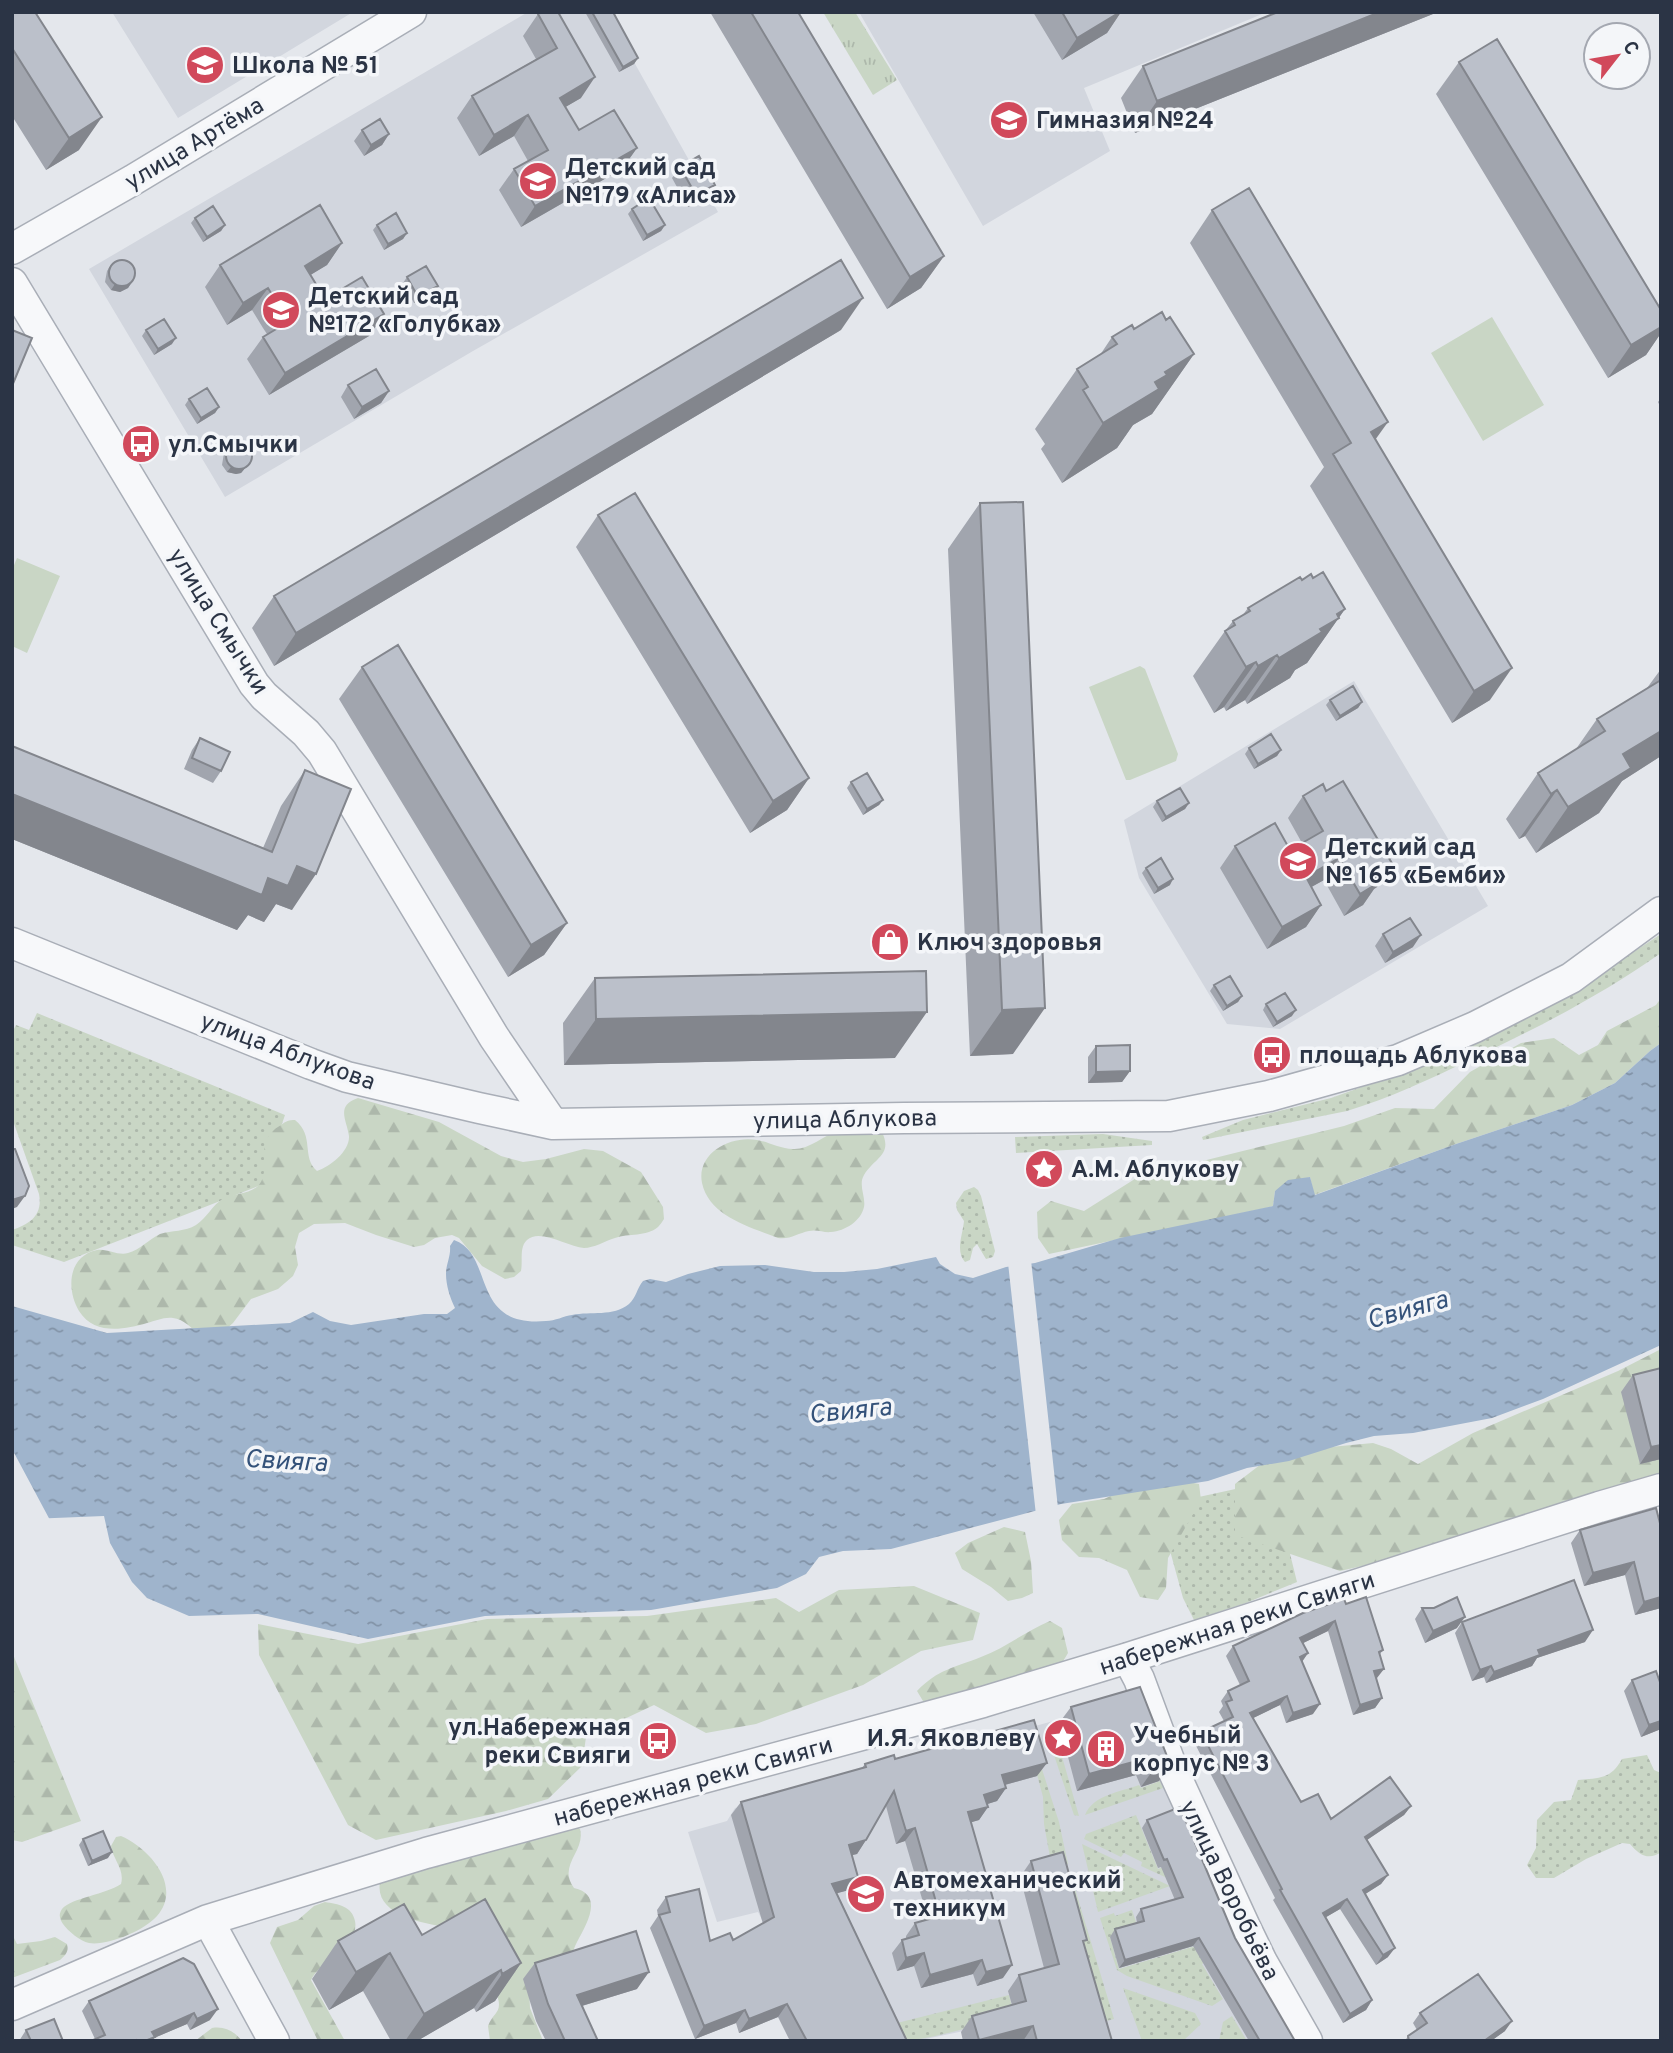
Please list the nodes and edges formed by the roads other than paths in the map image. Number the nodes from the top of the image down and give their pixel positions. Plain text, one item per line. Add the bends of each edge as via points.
1 (411, 12) edge
2 (12, 250) edge
3 (12, 283) edge
4 (1661, 912) edge
5 (12, 943) edge
6 (553, 1124) junction
7 (1661, 1489) edge
8 (1128, 1658) junction
9 (208, 1920) junction
10 (12, 2005) edge
11 (274, 2041) edge
12 (1307, 2041) edge

1 - 2 street, улица Артёма
3 - 6 street, улица Смычки via 254,684 322,752 494,1037
4 - 6 street, улица Аблукова via 1571,978 1398,1060 1269,1096 1169,1116
5 - 6 street, улица Аблукова via 348,1077
7 - 8 street, набережная реки Свияги
8 - 9 street, набережная реки Свияги via 894,1728 426,1853
8 - 12 street, улица Воробьёва via 1172,1768 1245,1927
9 - 10 street, набережная реки Свияги
9 - 11 street

